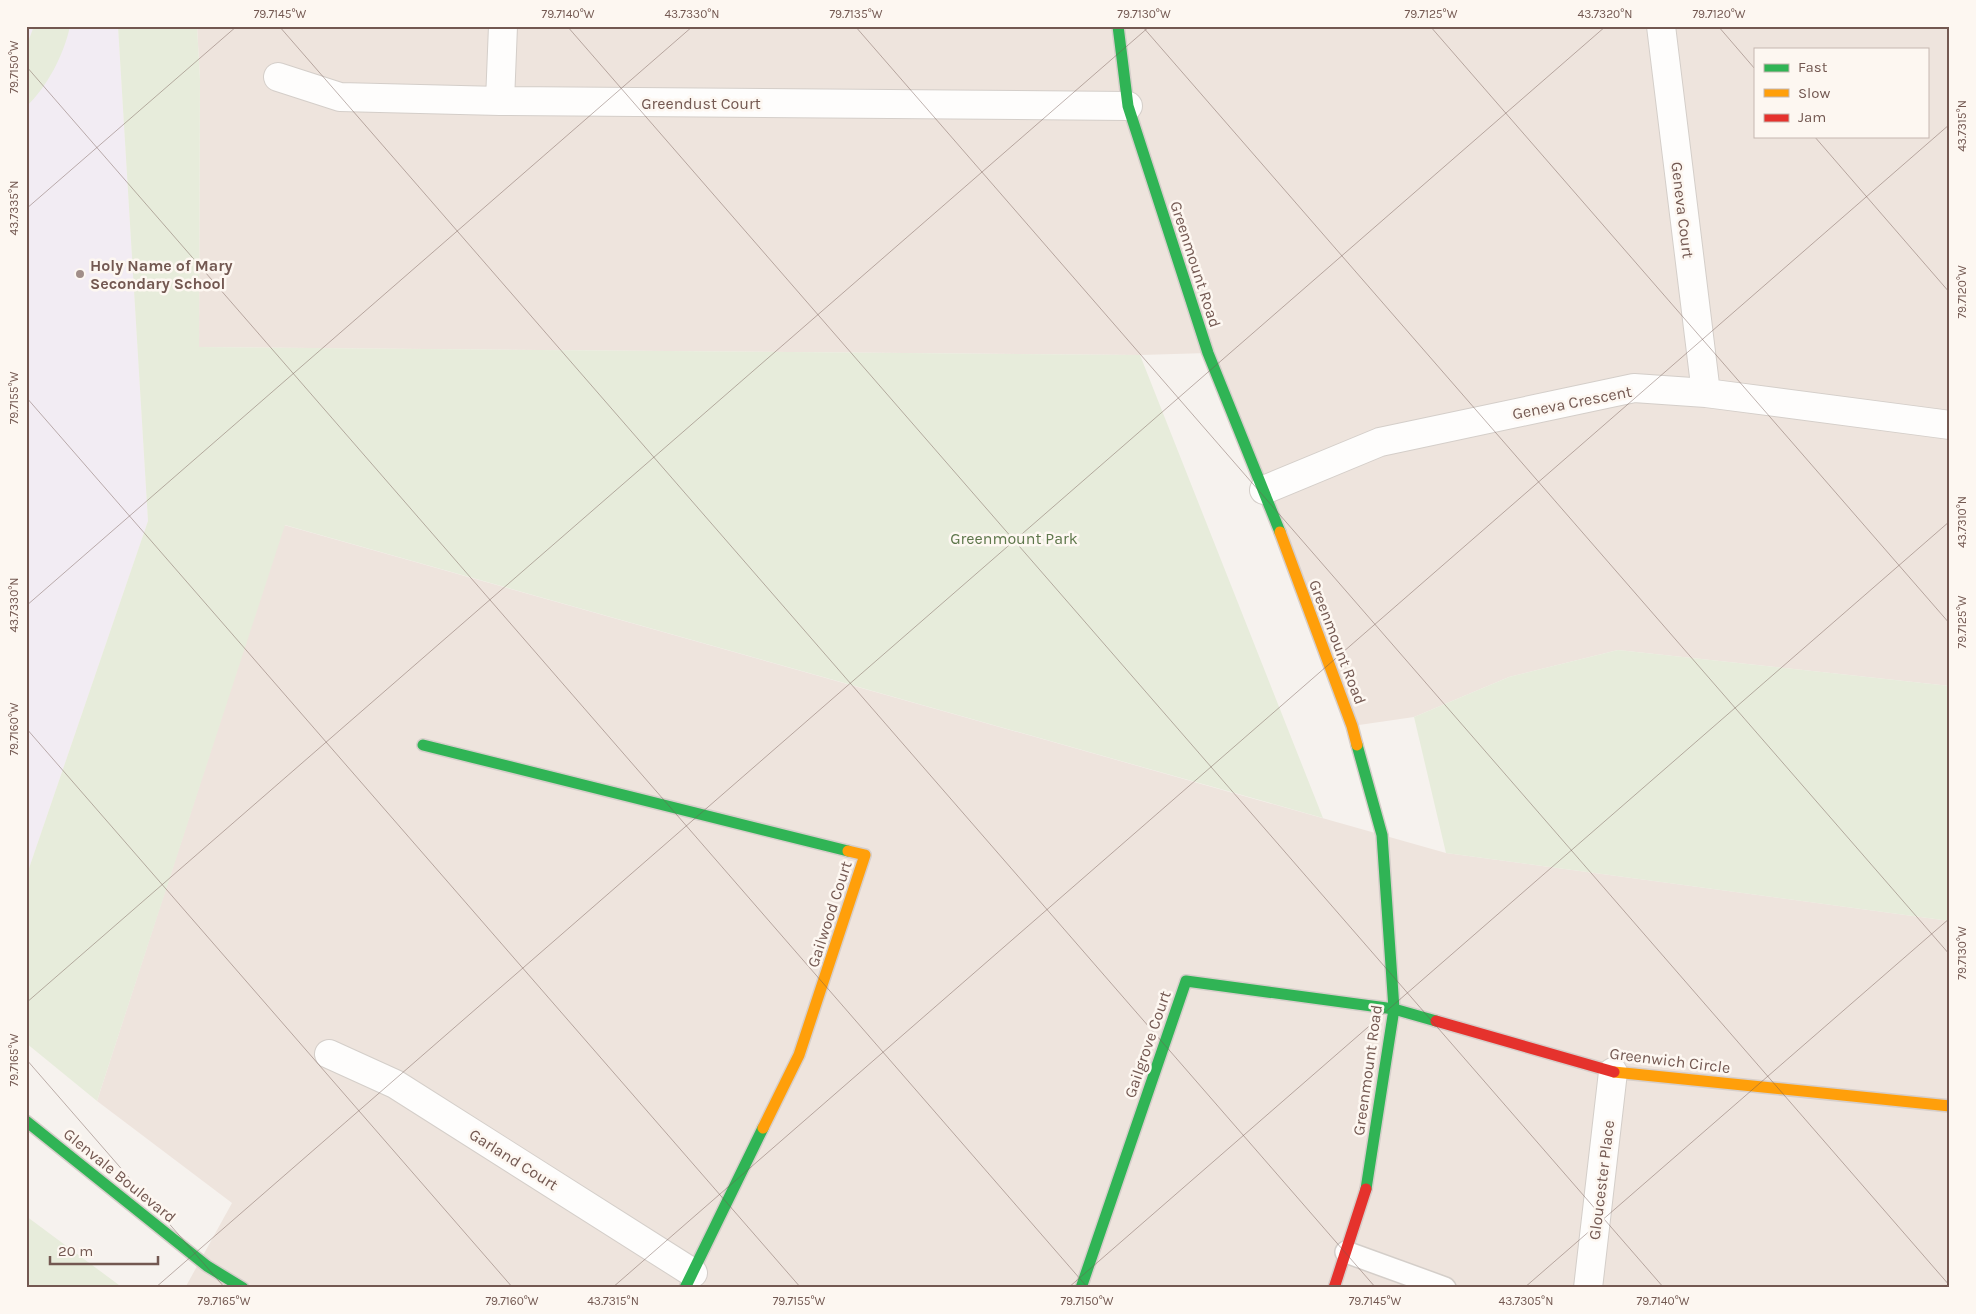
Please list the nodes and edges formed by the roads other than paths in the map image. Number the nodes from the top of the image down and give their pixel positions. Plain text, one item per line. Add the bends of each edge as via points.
1 (503, 26) edge
2 (1118, 26) edge
3 (1661, 26) edge
4 (278, 77) dead end
5 (500, 102) junction
6 (1128, 106) junction
7 (1706, 393) junction
8 (1950, 425) edge
9 (1264, 490) junction
10 (423, 745) dead end
11 (1394, 1010) junction
12 (329, 1054) dead end
13 (1613, 1072) junction
14 (1950, 1106) edge
15 (26, 1121) edge
16 (1346, 1252) junction
17 (689, 1280) edge
18 (243, 1288) edge
19 (1080, 1288) edge
20 (1334, 1288) edge
21 (1445, 1288) edge
22 (1588, 1288) edge

1 - 5 street
2 - 6 street, Greenmount Road
3 - 7 street, Geneva Court
4 - 5 street, Greendust Court via 340,97
5 - 6 street, Greendust Court
6 - 9 street, Greenmount Road via 1208,353
7 - 8 street, Geneva Crescent
7 - 9 street, Geneva Crescent via 1634,388 1380,442
9 - 11 street, Greenmount Road via 1352,726 1382,835
10 - 17 street, Gailwood Court via 865,855 799,1055
11 - 13 street, Greenwich Circle
11 - 16 street, Greenmount Road via 1365,1193
11 - 19 street, Gailgrove Court via 1186,981
12 - 17 street, Garland Court via 395,1084
13 - 14 street, Greenwich Circle
13 - 22 street, Gloucester Place
15 - 18 street, Glenvale Boulevard via 207,1266
16 - 20 street, Greenmount Road
16 - 21 lane

